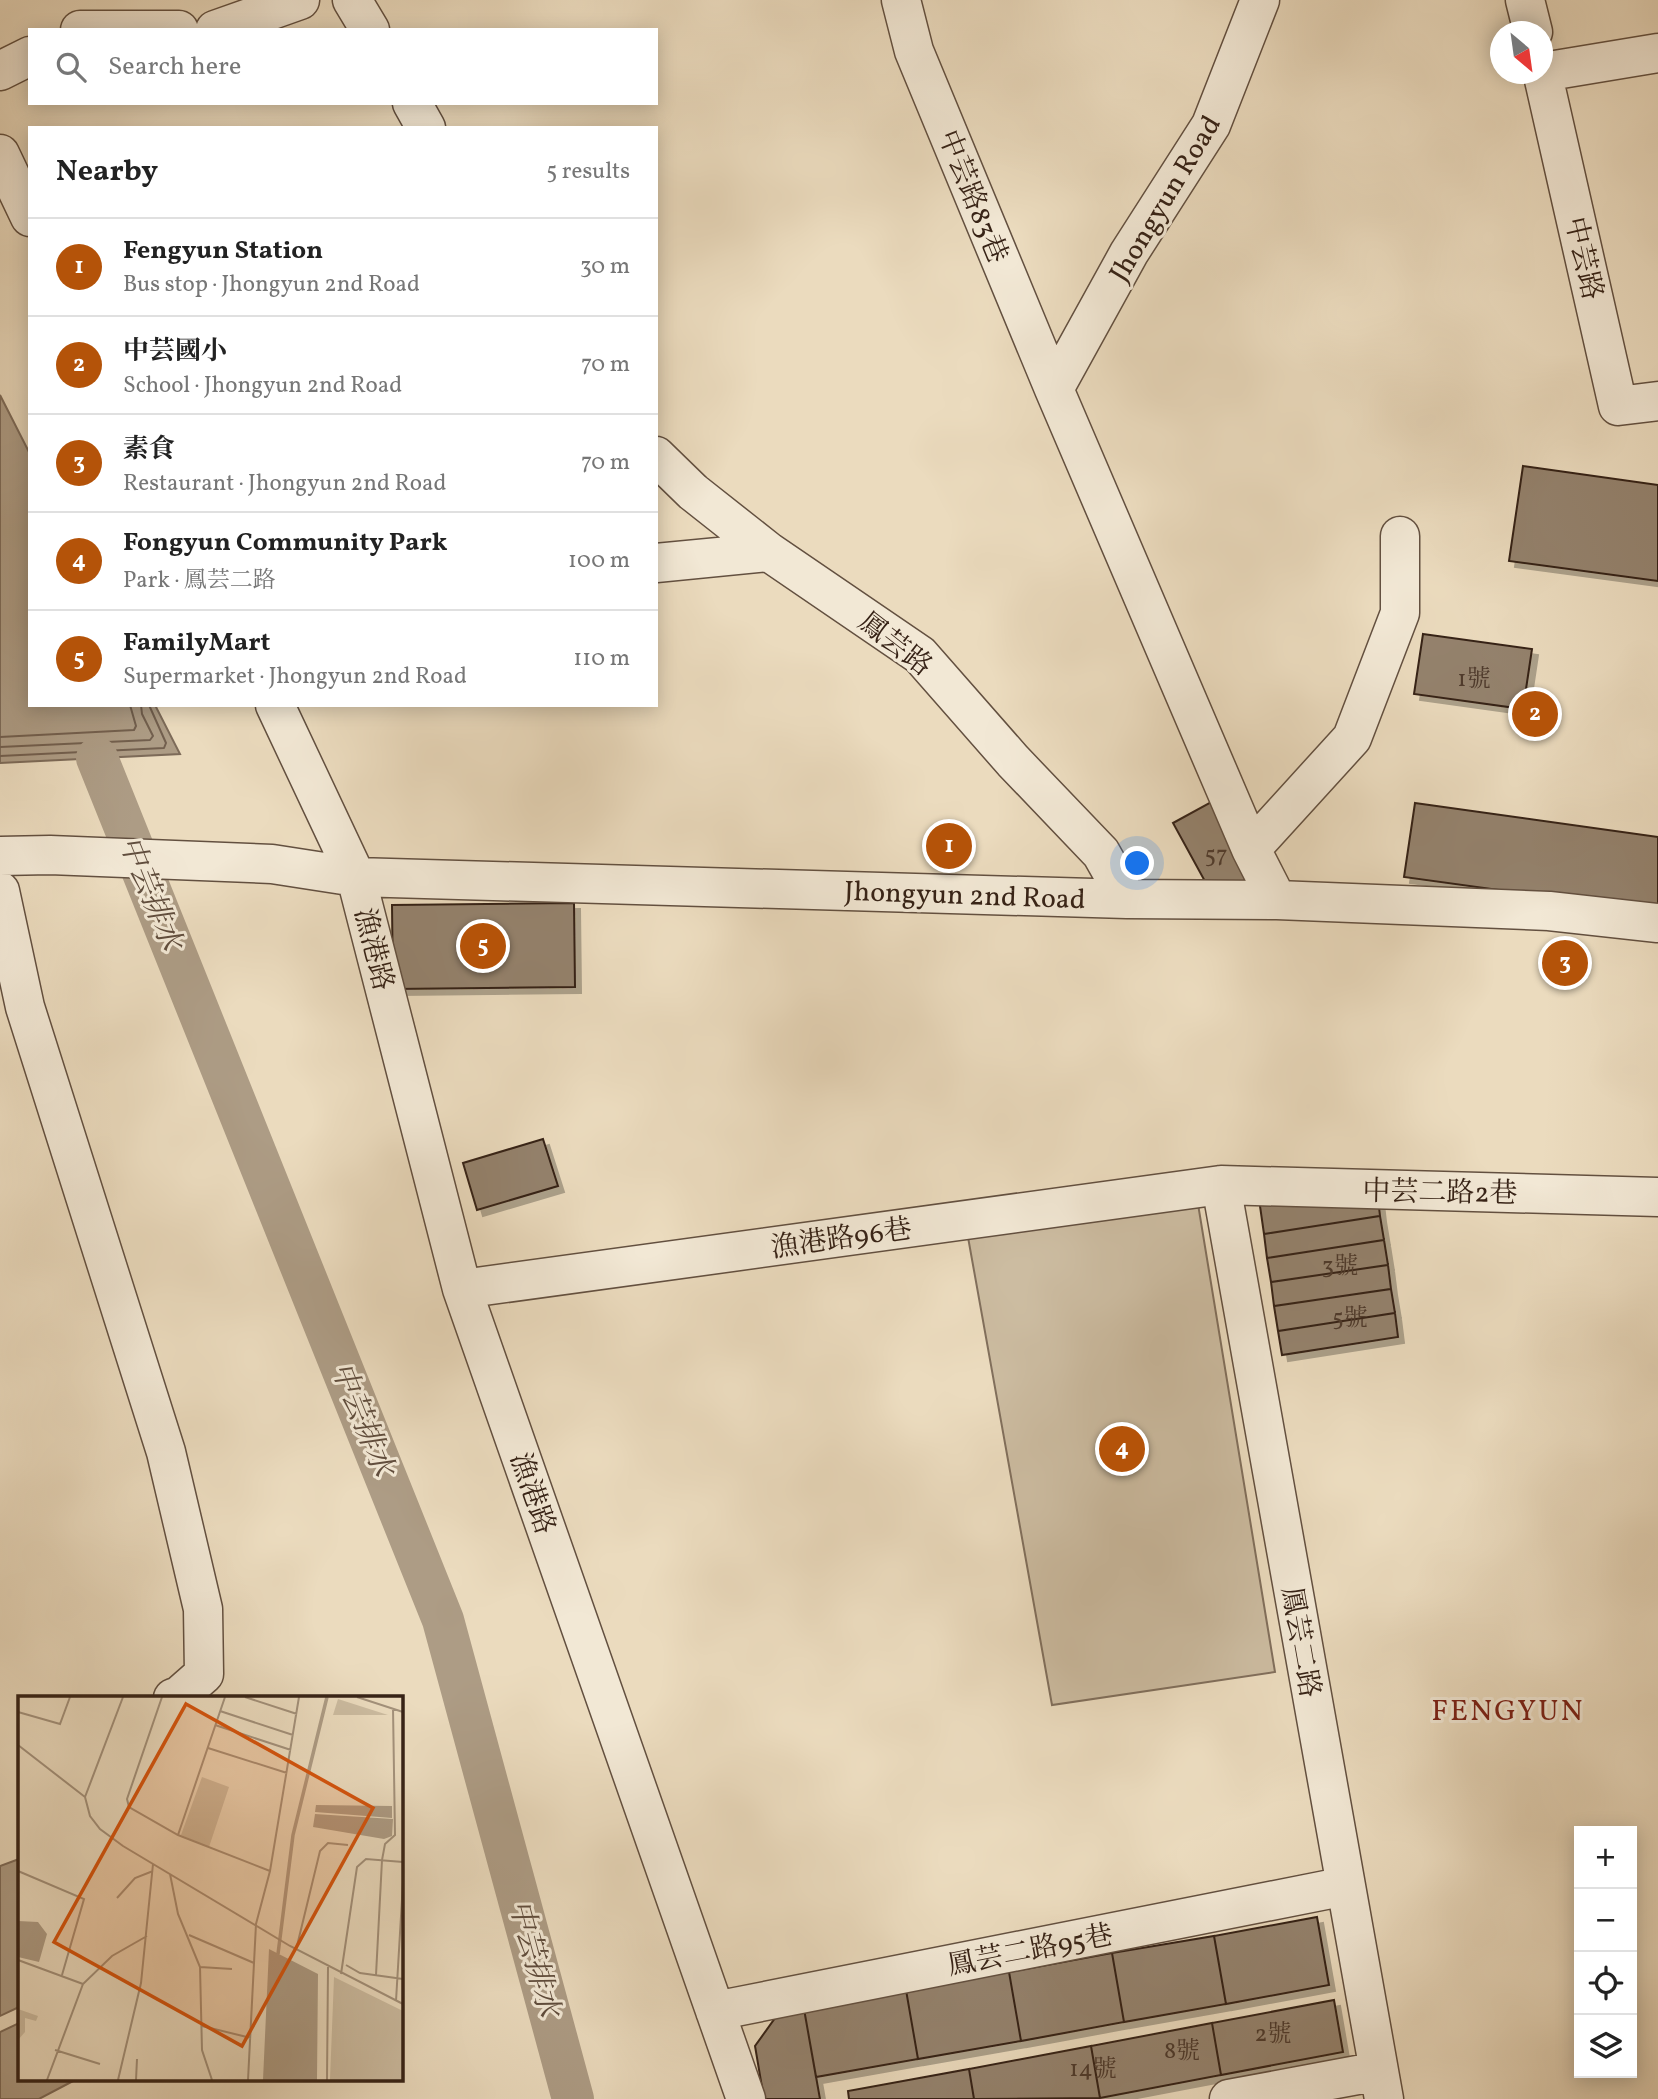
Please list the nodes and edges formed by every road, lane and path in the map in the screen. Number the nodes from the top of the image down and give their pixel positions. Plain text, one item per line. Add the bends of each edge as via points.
1 (300, 0) edge
2 (352, 0) edge
3 (901, 0) edge
4 (1260, 0) edge
5 (1525, 0) edge
6 (1530, 21) edge
7 (221, 28) edge
8 (369, 28) edge
9 (1658, 53) edge
10 (28, 57) edge
11 (1553, 70) edge
12 (0, 71) edge
13 (1546, 84) edge
14 (413, 105) edge
15 (425, 126) edge
16 (0, 154) edge
17 (28, 213) edge
18 (1054, 389) junction
19 (1658, 401) edge
20 (658, 458) edge
21 (1400, 536) dead end
22 (769, 552) junction
23 (658, 563) edge
24 (276, 707) edge
25 (1251, 849) junction
26 (0, 856) edge
27 (356, 877) junction
28 (0, 891) edge
29 (1128, 899) junction
30 (1277, 900) junction
31 (1658, 923) edge
32 (1221, 1185) junction
33 (1658, 1197) edge
34 (462, 1289) junction
35 (179, 1696) edge
36 (1346, 1886) junction
37 (715, 2011) junction
38 (1381, 2085) edge
39 (746, 2099) edge
40 (1229, 2099) edge

1 - 7 street
2 - 8 street
3 - 18 street, 中芸路83巷 via 914,51
4 - 18 street, Jhongyun Road via 1211,125 1129,253
5 - 6 street
9 - 11 street
10 - 12 street
13 - 19 street, 中芸路 via 1618,406
14 - 15 street
16 - 17 street
18 - 25 street, 中芸路83巷
20 - 22 street, 鳳芸路
21 - 25 street via 1400,614 1352,738
22 - 23 street
22 - 29 street, 鳳芸路 via 920,655 1101,853
24 - 27 street, 漁港路
25 - 30 street, 中芸路83巷
26 - 27 street, Jhongyun 2nd Road via 271,864
27 - 29 street, Jhongyun 2nd Road
27 - 34 street, 漁港路
28 - 35 street via 25,1007 166,1452 203,1609 204,1674
29 - 30 street, Jhongyun 2nd Road
30 - 31 street, Jhongyun 2nd Road via 1549,911
32 - 33 street, 中芸二路2巷
32 - 34 street, 漁港路96巷
32 - 36 street, 鳳芸二路
34 - 37 street, 漁港路
36 - 37 street, 鳳芸二路95巷
36 - 38 street, 鳳芸二路
37 - 39 street, 漁港路
38 - 40 street

